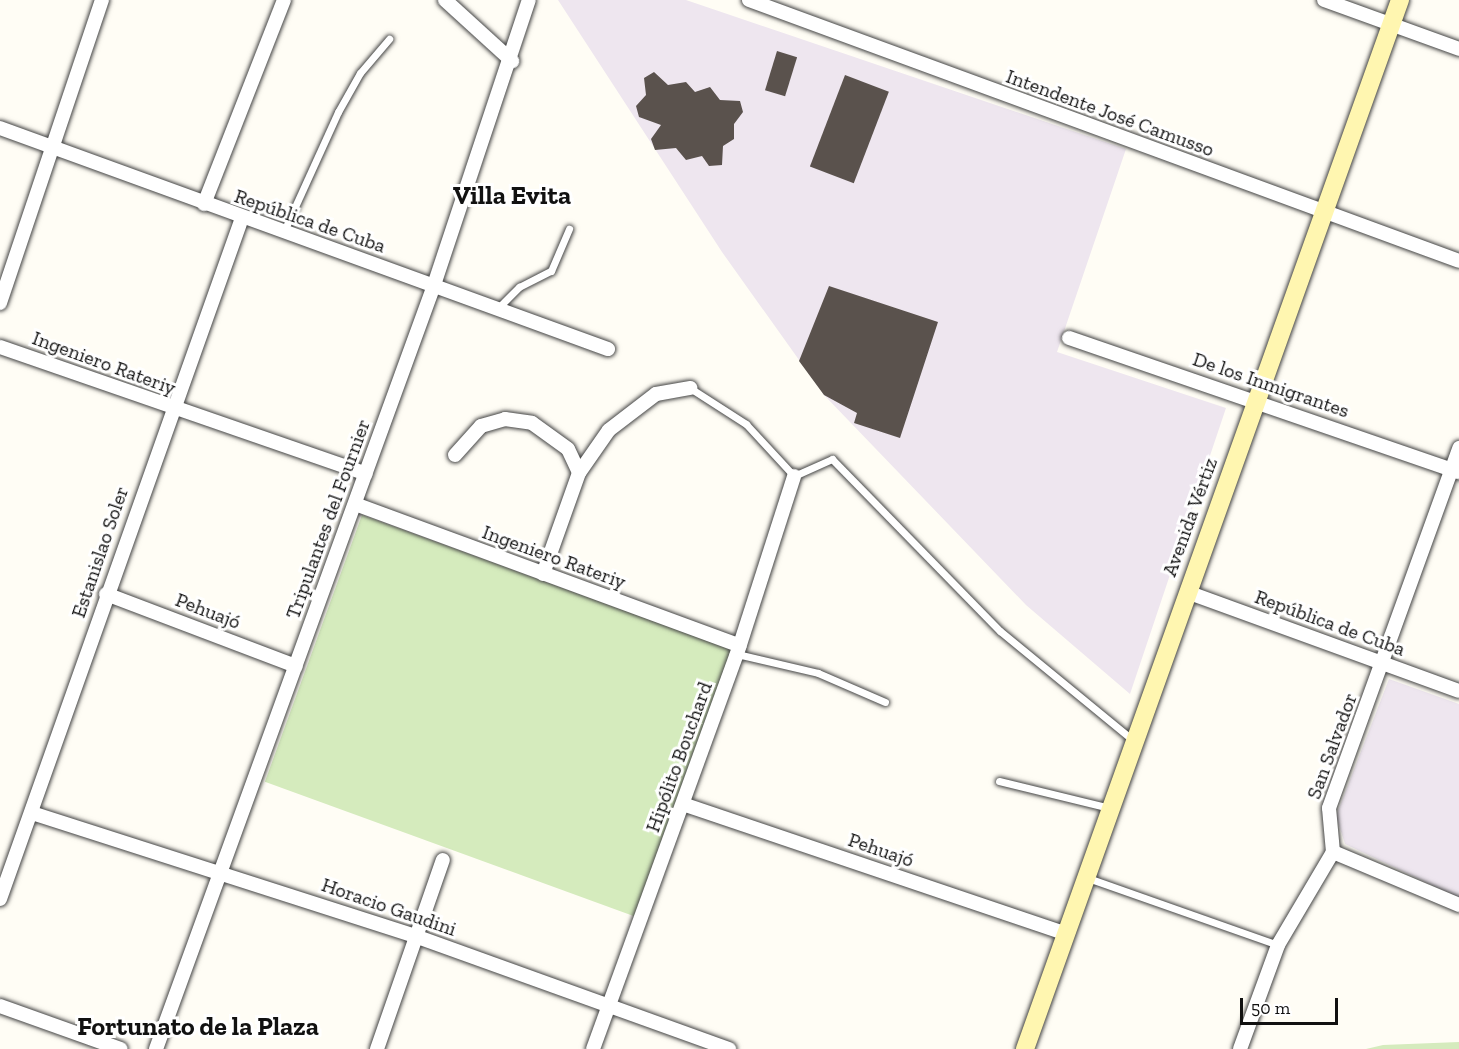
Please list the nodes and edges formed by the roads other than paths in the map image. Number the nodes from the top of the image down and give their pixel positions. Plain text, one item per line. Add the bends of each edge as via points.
1 (102, 0) edge
2 (284, 0) edge
3 (445, 0) edge
4 (529, 0) edge
5 (749, 0) edge
6 (1324, 0) edge
7 (1400, 0) edge
8 (1391, 24) junction
9 (389, 39) dead end
10 (1459, 49) edge
11 (512, 61) junction
12 (0, 128) edge
13 (56, 147) junction
14 (204, 204) junction
15 (1323, 213) junction
16 (242, 218) junction
17 (569, 230) dead end
18 (284, 231) junction
19 (1459, 261) edge
20 (434, 285) junction
21 (0, 303) edge
22 (498, 308) junction
23 (1069, 338) dead end
24 (0, 347) edge
25 (608, 349) dead end
26 (690, 388) joint
27 (1256, 399) junction
28 (170, 408) junction
29 (1459, 448) edge
30 (455, 455) dead end
31 (1455, 471) edge
32 (579, 473) junction
33 (366, 474) junction
34 (794, 476) junction
35 (355, 504) junction
36 (543, 574) junction
37 (1187, 592) junction
38 (106, 594) junction
39 (738, 650) junction
40 (1384, 664) junction
41 (296, 666) junction
42 (1459, 692) edge
43 (885, 702) dead end
44 (1134, 741) junction
45 (999, 781) dead end
46 (683, 804) junction
47 (1113, 809) junction
48 (32, 813) junction
49 (1333, 852) junction
50 (443, 860) dead end
51 (222, 871) junction
52 (1086, 878) junction
53 (0, 899) edge
54 (1459, 905) edge
55 (1067, 934) junction
56 (415, 936) junction
57 (1278, 945) junction
58 (0, 1006) edge
59 (609, 1006) junction
60 (121, 1049) edge
61 (156, 1049) edge
62 (377, 1049) edge
63 (593, 1049) edge
64 (729, 1049) edge
65 (1025, 1049) edge
66 (1240, 1049) edge

1 - 13 street
2 - 14 street
3 - 11 street
4 - 11 street, Tripulantes del Fournier
5 - 15 street, Intendente José Camusso
6 - 8 street
7 - 8 street, Avenida Vértiz
8 - 10 street
8 - 15 street, Avenida Vértiz
9 - 18 lane via 344,102
11 - 20 street, Tripulantes del Fournier
12 - 13 street, República de Cuba
13 - 14 street, República de Cuba
13 - 21 street
14 - 16 street, República de Cuba
15 - 19 street, Intendente José Camusso
15 - 27 street, Avenida Vértiz
16 - 18 street, República de Cuba
16 - 28 street, Estanislao Soler
17 - 22 lane via 551,271 519,287
18 - 20 street, República de Cuba
20 - 22 street, República de Cuba
20 - 33 street, Tripulantes del Fournier
22 - 25 street, República de Cuba
23 - 27 street, De los Inmigrantes
24 - 28 street, Ingeniero Rateriy
26 - 32 street via 663,392 626,413
26 - 34 lane via 746,424
27 - 31 street, De los Inmigrantes
27 - 37 street, Avenida Vértiz
28 - 33 street, Ingeniero Rateriy
28 - 38 street, Estanislao Soler
29 - 31 street, San Salvador
30 - 32 street via 481,426 506,419 532,423 568,449
31 - 40 street, San Salvador
32 - 36 street
33 - 35 street, Tripulantes del Fournier
34 - 39 street, Hipólito Bouchard
34 - 44 lane via 832,459 1000,632
35 - 36 street, Ingeniero Rateriy
35 - 41 street, Tripulantes del Fournier
36 - 39 street, Ingeniero Rateriy
37 - 40 street, República de Cuba
37 - 44 street, Avenida Vértiz
38 - 41 street, Pehuajó
38 - 48 street, Estanislao Soler
39 - 43 lane via 818,673
39 - 46 street, Hipólito Bouchard
40 - 42 street, República de Cuba
40 - 49 street, San Salvador via 1329,808
41 - 51 street, Tripulantes del Fournier
44 - 47 street, Avenida Vértiz
45 - 47 lane
46 - 55 street, Pehuajó
46 - 59 street, Hipólito Bouchard
47 - 52 street, Avenida Vértiz
48 - 51 street, Horacio Gaudini
48 - 53 street, Estanislao Soler
49 - 54 street
49 - 57 street
50 - 56 street
51 - 56 street, Horacio Gaudini
51 - 61 street, Tripulantes del Fournier
52 - 55 street, Avenida Vértiz
52 - 57 lane
55 - 65 street, Avenida Vértiz
56 - 59 street, Horacio Gaudini
56 - 62 street
57 - 66 street
58 - 60 street
59 - 63 street, Hipólito Bouchard
59 - 64 street, Horacio Gaudini

